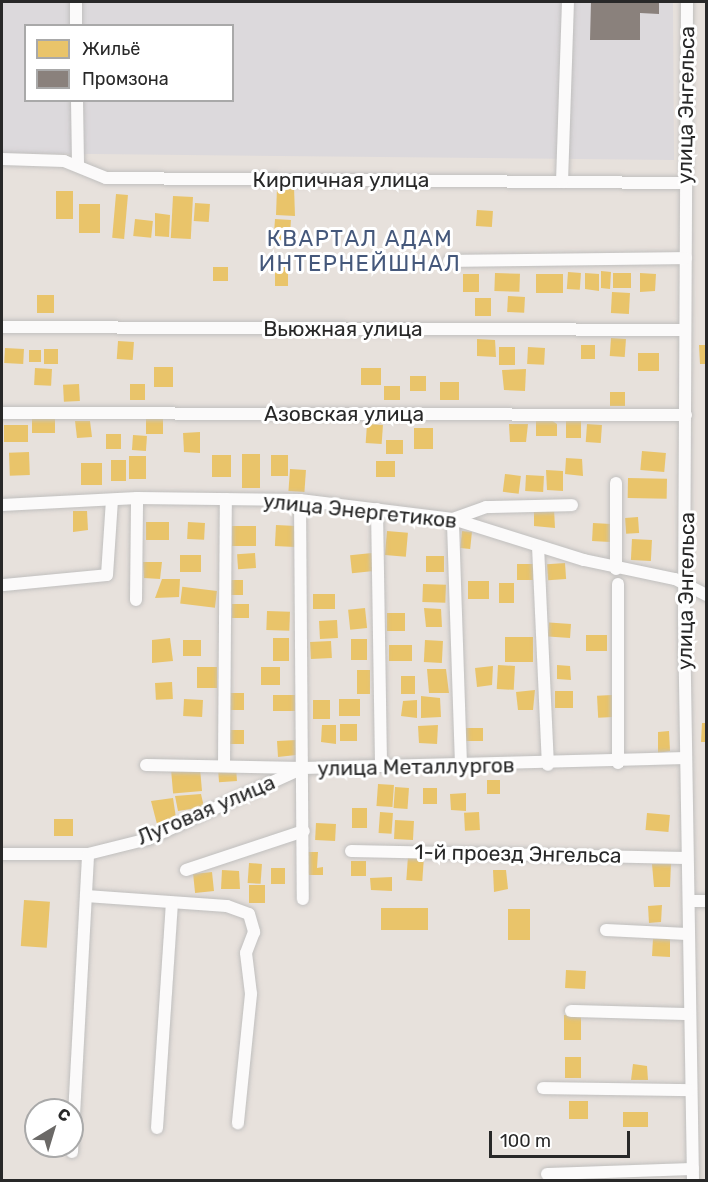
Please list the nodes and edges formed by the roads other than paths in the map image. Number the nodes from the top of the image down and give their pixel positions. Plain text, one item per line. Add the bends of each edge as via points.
1 (76, 2) edge
2 (568, 2) edge
3 (687, 2) edge
4 (76, 24) edge
5 (77, 102) edge
6 (2, 159) edge
7 (78, 166) junction
8 (562, 182) junction
9 (684, 183) junction
10 (686, 258) junction
11 (449, 261) dead end
12 (2, 327) edge
13 (685, 330) junction
14 (2, 413) edge
15 (686, 415) junction
16 (616, 483) dead end
17 (137, 498) junction
18 (226, 499) junction
19 (112, 500) junction
20 (300, 500) junction
21 (2, 505) edge
22 (572, 505) dead end
23 (377, 509) junction
24 (453, 519) junction
25 (538, 546) junction
26 (616, 569) junction
27 (618, 584) dead end
28 (4, 585) dead end
29 (688, 590) junction
30 (706, 595) edge
31 (136, 600) dead end
32 (686, 758) junction
33 (618, 763) junction
34 (224, 764) junction
35 (146, 765) dead end
36 (381, 765) junction
37 (461, 765) junction
38 (548, 765) junction
39 (303, 768) junction
40 (304, 831) junction
41 (351, 851) dead end
42 (2, 854) edge
43 (88, 854) junction
44 (686, 858) junction
45 (186, 870) dead end
46 (86, 896) junction
47 (303, 899) dead end
48 (689, 901) junction
49 (706, 901) edge
50 (172, 904) junction
51 (606, 930) dead end
52 (687, 934) junction
53 (571, 1011) dead end
54 (688, 1014) junction
55 (543, 1088) dead end
56 (690, 1090) junction
57 (75, 1098) edge
58 (238, 1123) dead end
59 (157, 1128) dead end
60 (547, 1174) dead end
61 (693, 1175) edge

1 - 4 street
2 - 8 street
3 - 9 street, улица Энгельса
5 - 7 street
6 - 7 street, Кирпичная улица
7 - 8 street, Кирпичная улица via 106,178
8 - 9 street, Кирпичная улица
9 - 10 street, улица Энгельса
10 - 11 street
10 - 13 street, улица Энгельса
12 - 13 street, Вьюжная улица
13 - 15 street, улица Энгельса
14 - 15 street, Азовская улица
15 - 29 street, улица Энгельса
16 - 26 street
17 - 18 street, улица Энергетиков
17 - 19 street, улица Энергетиков
17 - 31 street
18 - 20 street, улица Энергетиков
18 - 34 street
19 - 21 street, улица Энергетиков
19 - 28 street via 107,575
20 - 23 street, улица Энергетиков
20 - 39 street
22 - 24 street via 486,507
23 - 24 street, улица Энергетиков
23 - 36 street
24 - 25 street, улица Энергетиков
24 - 37 street
25 - 26 street, улица Энергетиков
25 - 38 street
26 - 29 street, улица Энергетиков via 675,579
27 - 33 street
29 - 30 street, улица Энергетиков
29 - 32 street, улица Энгельса
32 - 33 street, улица Металлургов
32 - 44 street, улица Энгельса
33 - 38 street, улица Металлургов
34 - 35 street, улица Металлургов
34 - 39 street, улица Металлургов
36 - 37 street, улица Металлургов
36 - 39 street, улица Металлургов
37 - 38 street, улица Металлургов
39 - 40 street
39 - 43 street, Луговая улица via 148,839
40 - 45 street
40 - 47 street
41 - 44 street, 1-й проезд Энгельса
42 - 43 street, Луговая улица
43 - 46 street
44 - 48 street, улица Энгельса
46 - 50 street
46 - 57 street
48 - 49 street
48 - 52 street, улица Энгельса
50 - 58 street via 240,908 254,922 246,953 250,994
50 - 59 street
51 - 52 street
52 - 54 street, улица Энгельса
53 - 54 street
54 - 56 street, улица Энгельса
55 - 56 street
56 - 61 street, улица Энгельса
60 - 61 street

